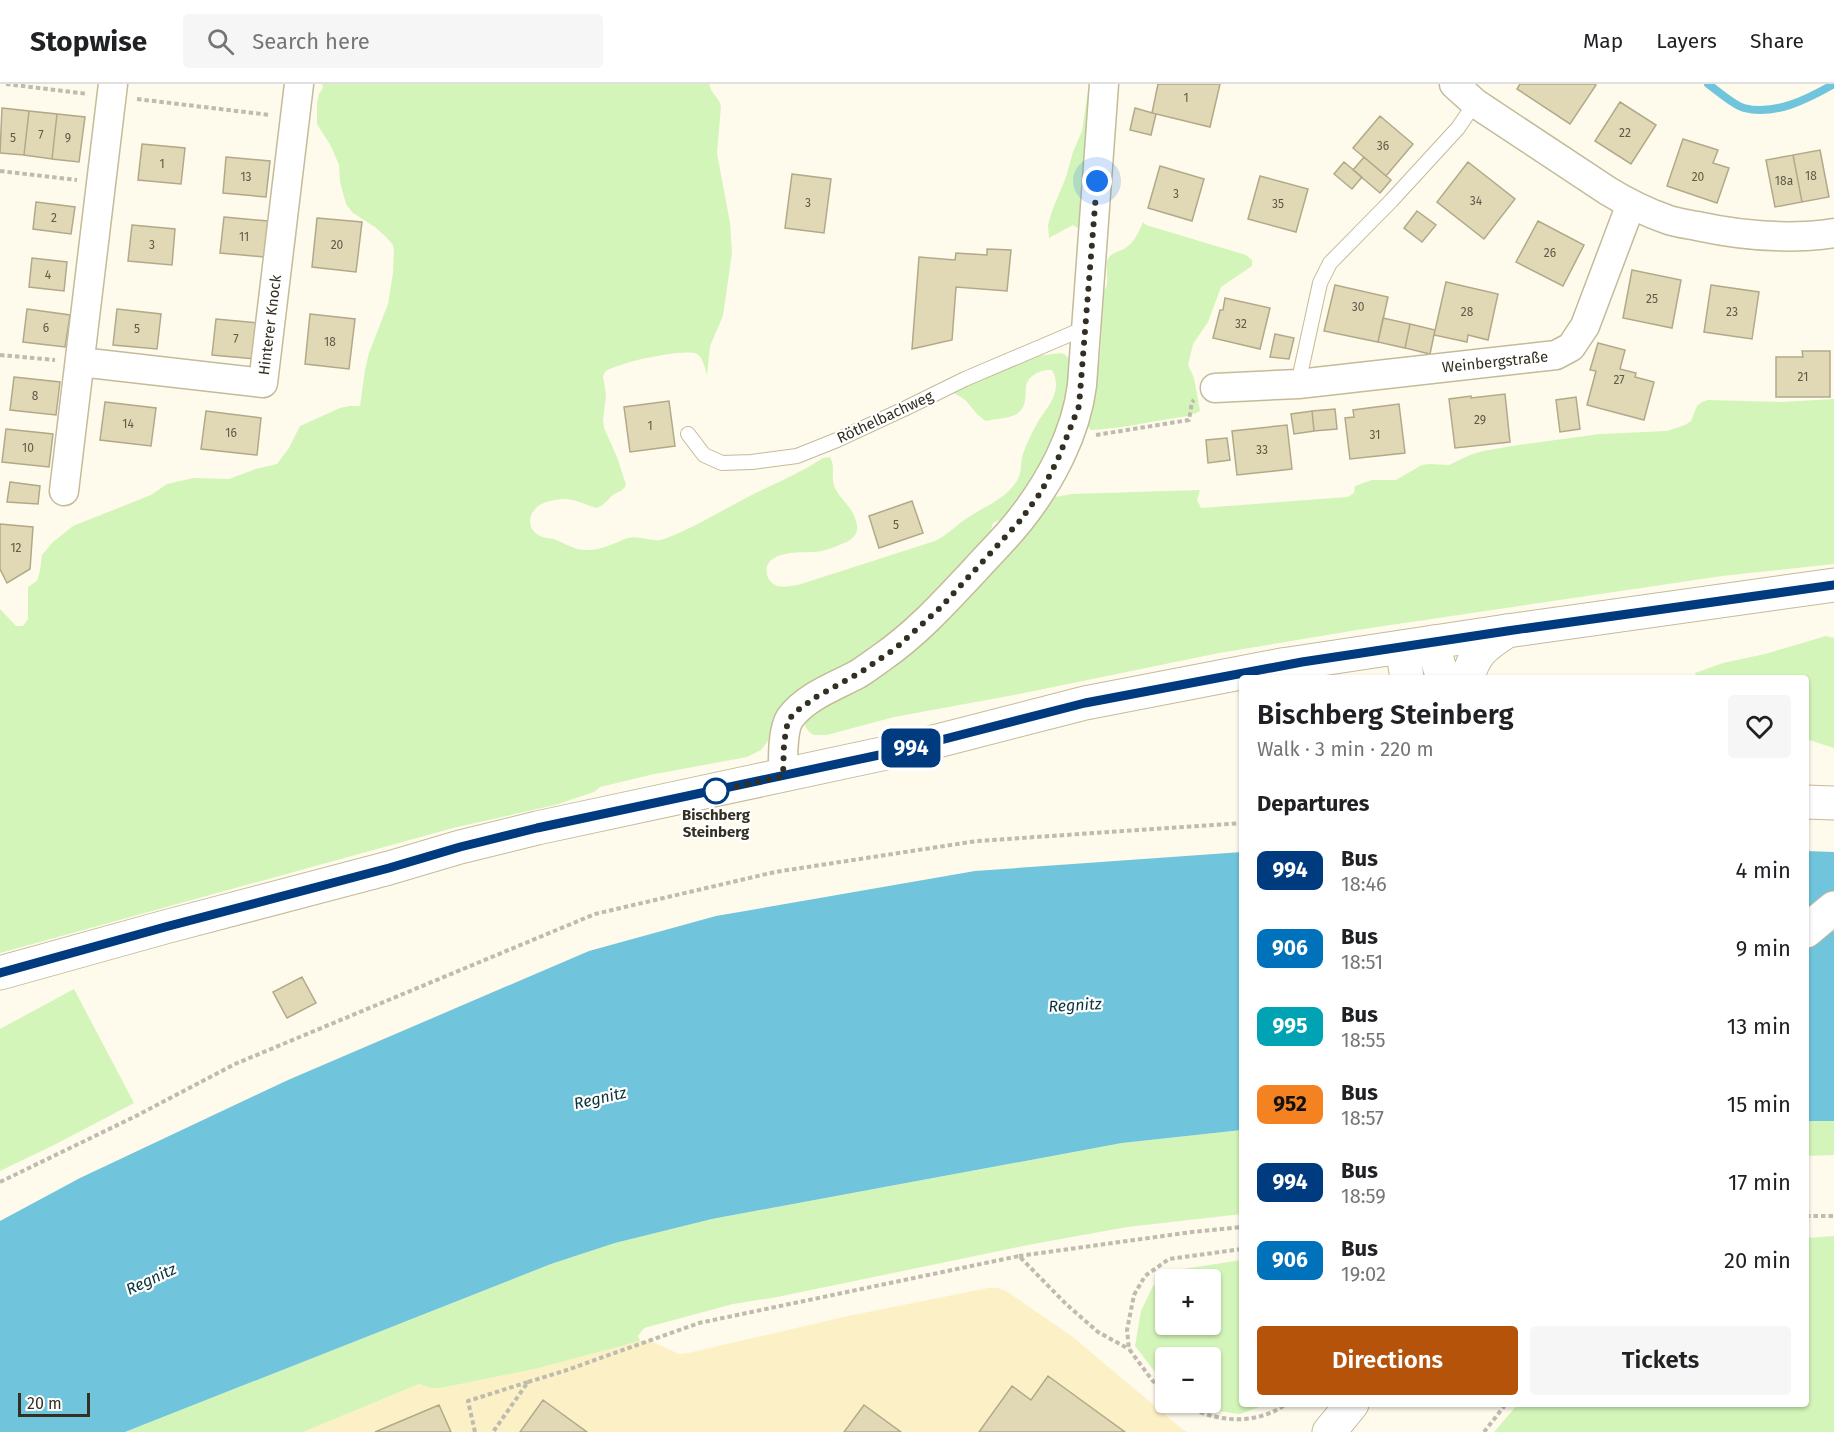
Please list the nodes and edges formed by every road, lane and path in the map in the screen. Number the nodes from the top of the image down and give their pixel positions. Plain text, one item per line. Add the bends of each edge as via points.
1 (6, 84) edge
2 (299, 84) edge
3 (1104, 84) edge
4 (1454, 84) edge
5 (113, 90) edge
6 (1475, 103) junction
7 (294, 118) junction
8 (0, 171) edge
9 (102, 183) junction
10 (1630, 204) junction
11 (1834, 233) edge
12 (1085, 336) junction
13 (0, 355) edge
14 (80, 362) junction
15 (1298, 384) junction
16 (1215, 388) joint
17 (688, 434) dead end
18 (1090, 436) dead end
19 (64, 491) dead end
20 (1834, 585) edge
21 (1507, 631) junction
22 (1434, 642) junction
23 (1404, 662) edge
24 (1295, 672) edge
25 (1275, 675) edge
26 (1442, 675) edge
27 (1469, 675) edge
28 (1239, 680) edge
29 (783, 776) junction
30 (1809, 802) edge
31 (1834, 803) edge
32 (1239, 823) edge
33 (1834, 908) edge
34 (1809, 929) edge
35 (0, 973) edge
36 (0, 1182) edge
37 (1809, 1216) edge
38 (1834, 1216) edge
39 (1239, 1227) edge
40 (1239, 1249) edge
41 (1019, 1256) junction
42 (1129, 1349) junction
43 (528, 1382) junction
44 (1155, 1383) edge
45 (1280, 1407) edge
46 (1350, 1407) edge
47 (1504, 1407) edge
48 (1201, 1413) edge
49 (475, 1432) edge
50 (493, 1432) edge
51 (1329, 1432) edge
52 (1484, 1432) edge

1 - 5 path
2 - 7 street, Hinterer Knock
3 - 12 street
4 - 6 street
5 - 7 path
5 - 9 street
6 - 10 street
6 - 15 lane via 1458,128 1330,263 1320,283
7 - 14 street, Hinterer Knock via 263,383
8 - 9 path
9 - 14 street
10 - 11 street via 1666,219 1725,232 1768,237
10 - 15 street, Weinbergstraße via 1585,326 1571,347 1556,356
12 - 17 lane, Röthelbachweg via 965,379 797,456 722,463 704,455
12 - 29 street via 1079,406 1041,492 1019,522 941,607 896,648 816,697 788,720
13 - 14 path
14 - 19 street
15 - 16 street, Weinbergstraße
16 - 18 path via 1192,402 1189,420
20 - 21 street
21 - 22 street
21 - 27 street via 1485,645
22 - 23 street
22 - 26 street
23 - 24 street
24 - 25 street
28 - 29 street via 1085,703
29 - 35 street via 460,847
30 - 31 street
32 - 36 path via 977,841 775,872 595,914 235,1064
33 - 34 street
37 - 38 path
39 - 41 path
40 - 42 path via 1169,1259 1145,1276 1134,1295 1127,1330
41 - 42 path via 1098,1332
41 - 43 path via 699,1323
42 - 44 path
43 - 49 path via 468,1401
43 - 50 path
45 - 48 path via 1250,1419
46 - 51 street
47 - 52 path

